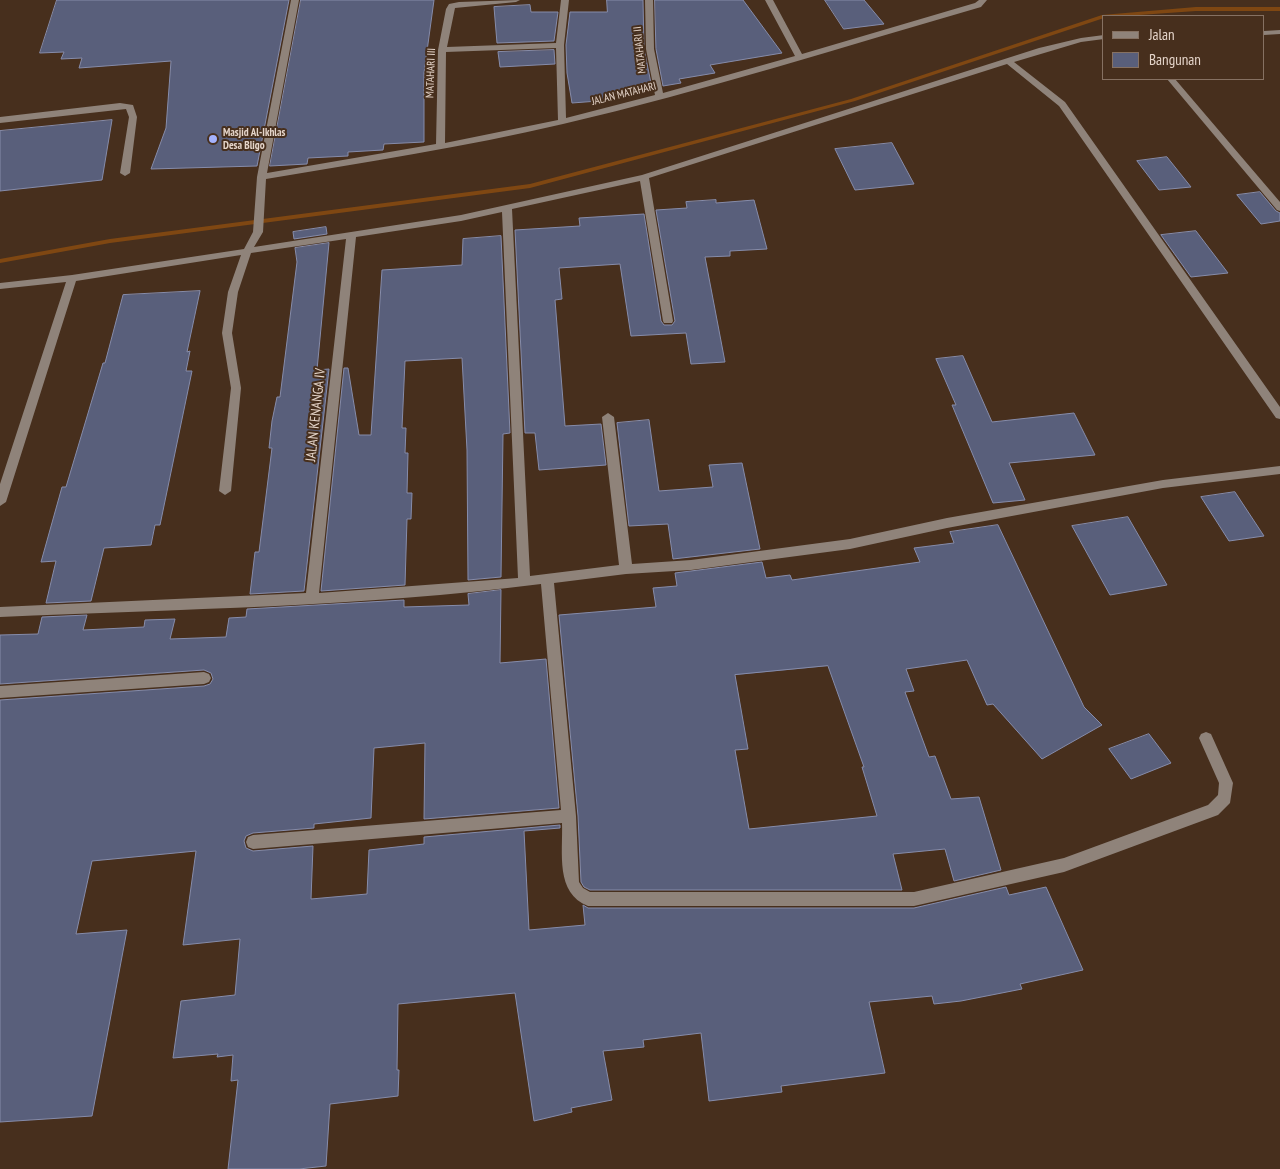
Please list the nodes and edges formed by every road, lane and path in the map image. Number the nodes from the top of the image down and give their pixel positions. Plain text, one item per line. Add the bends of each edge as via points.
1 (295, 0) edge
2 (516, 0) edge
3 (565, 0) edge
4 (649, 0) edge
5 (769, 0) edge
6 (983, 0) edge
7 (1280, 32) edge
8 (1265, 33) edge
9 (1102, 37) edge
10 (560, 45) junction
11 (442, 50) junction
12 (799, 56) junction
13 (1008, 61) junction
14 (1172, 80) edge
15 (660, 96) junction
16 (0, 120) edge
17 (562, 121) junction
18 (440, 147) junction
19 (125, 173) dead end
20 (262, 177) junction
21 (644, 177) junction
22 (507, 207) junction
23 (1280, 208) edge
24 (351, 236) junction
25 (247, 251) junction
26 (72, 278) junction
27 (0, 286) edge
28 (668, 321) dead end
29 (1280, 415) edge
30 (608, 417) dead end
31 (1280, 470) edge
32 (225, 491) dead end
33 (0, 502) edge
34 (626, 569) junction
35 (547, 579) junction
36 (524, 582) junction
37 (312, 598) junction
38 (0, 612) edge
39 (204, 678) dead end
40 (0, 692) edge
41 (1206, 738) dead end
42 (569, 816) junction
43 (253, 842) dead end

1 - 20 street
2 - 11 street, MATAHARI III via 452,6
3 - 10 street
4 - 15 street, MATAHARI II via 650,50
5 - 12 street
6 - 12 street, JALAN MATAHARI via 978,5
7 - 8 street
9 - 13 street
10 - 11 street
10 - 17 street
11 - 18 street, MATAHARI III
12 - 15 street, JALAN MATAHARI
13 - 21 street
13 - 29 street via 1062,104
14 - 23 street
15 - 17 street, JALAN MATAHARI
16 - 19 street via 130,107 133,117
17 - 18 street, JALAN MATAHARI
18 - 20 street, JALAN MATAHARI
20 - 25 street via 258,232
21 - 22 street
21 - 28 street
22 - 24 street
22 - 36 street
24 - 25 street
24 - 37 street, JALAN KENANGA IV
25 - 26 street
25 - 32 street via 233,292 227,333 236,388
26 - 27 street
26 - 33 street
30 - 34 street
31 - 34 street via 1163,484 850,544 691,565
34 - 35 street
35 - 36 street
35 - 42 street
36 - 37 street
37 - 38 street
39 - 40 street
41 - 42 street via 1226,783 1225,798 1213,810 1064,865 914,898 588,899 578,893 572,882
42 - 43 street

